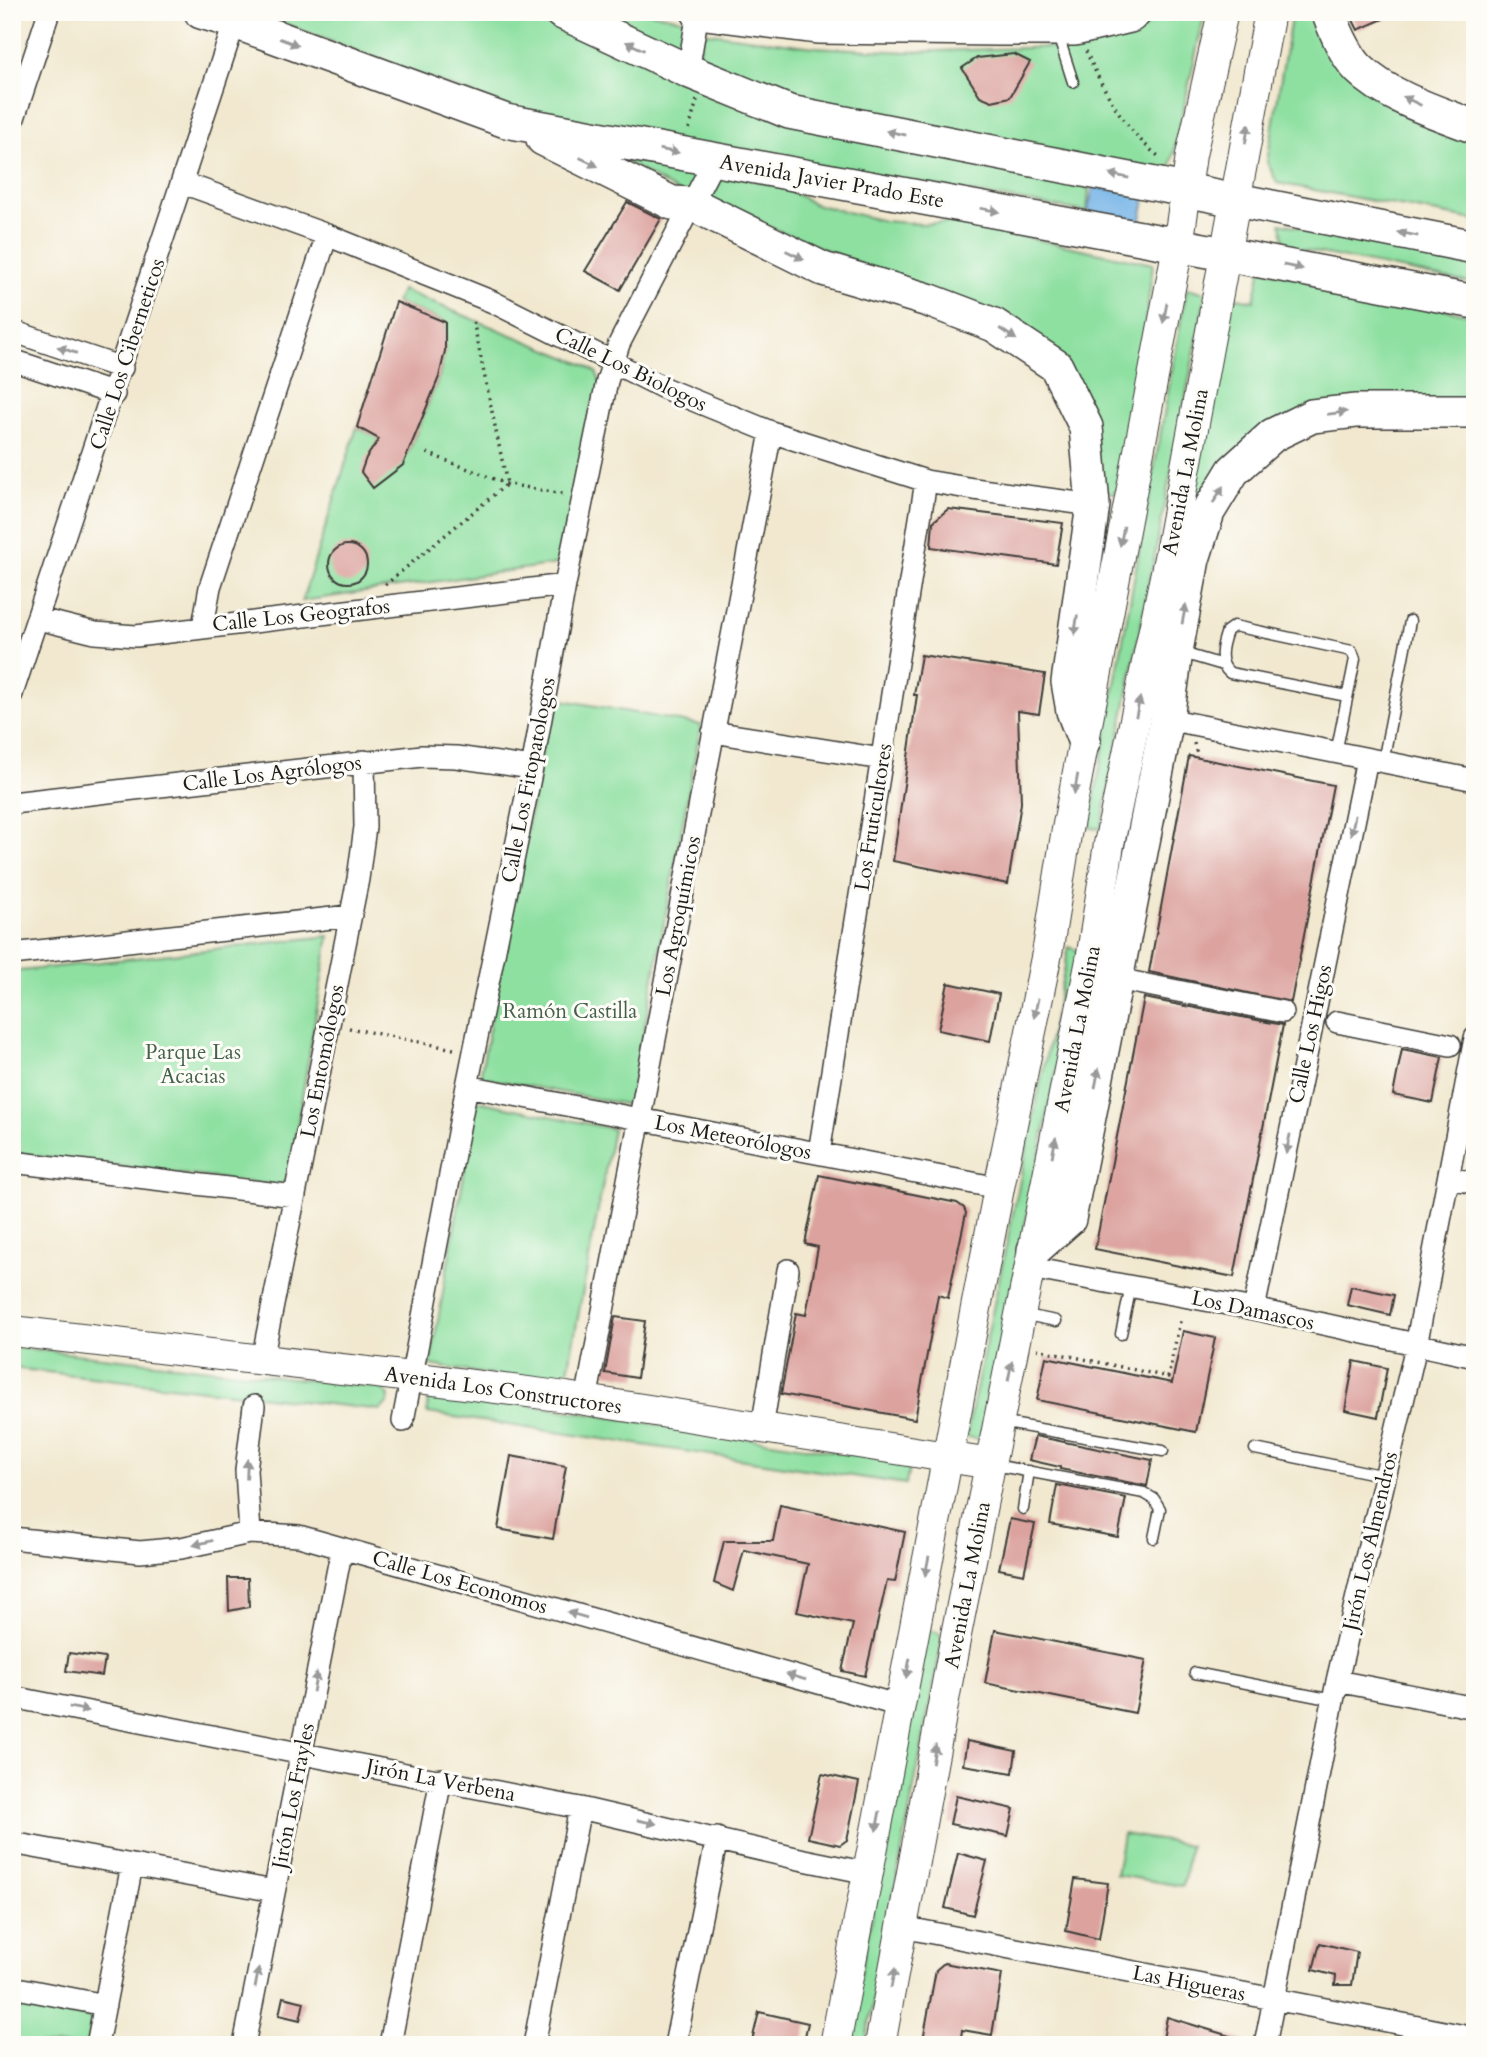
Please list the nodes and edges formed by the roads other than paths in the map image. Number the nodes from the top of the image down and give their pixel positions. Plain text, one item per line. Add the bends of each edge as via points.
1 (49, 12) edge
2 (201, 12) edge
3 (561, 12) edge
4 (698, 12) edge
5 (1135, 12) edge
6 (1223, 12) edge
7 (1270, 12) edge
8 (1328, 12) edge
9 (237, 17) edge
10 (1066, 29) junction
11 (688, 71) junction
12 (1073, 82) dead end
13 (506, 121) junction
14 (12, 124) edge
15 (1475, 128) edge
16 (715, 159) junction
17 (183, 183) junction
18 (1186, 190) junction
19 (1236, 201) junction
20 (692, 204) junction
21 (327, 235) junction
22 (1178, 246) junction
23 (1475, 247) edge
24 (1226, 255) junction
25 (1475, 302) edge
26 (12, 331) edge
27 (12, 360) edge
28 (612, 362) junction
29 (122, 368) junction
30 (114, 394) junction
31 (1475, 411) edge
32 (771, 432) junction
33 (926, 481) junction
34 (1093, 505) junction
35 (565, 586) junction
36 (39, 619) junction
37 (1410, 621) dead end
38 (203, 626) junction
39 (1164, 648) junction
40 (1223, 665) junction
41 (12, 694) edge
42 (1347, 696) junction
43 (1167, 719) junction
44 (713, 732) junction
45 (1084, 740) junction
46 (1336, 752) junction
47 (882, 759) junction
48 (1375, 760) junction
49 (363, 761) junction
50 (532, 768) junction
51 (1475, 780) edge
52 (13, 800) edge
53 (1152, 800) junction
54 (1105, 870) junction
55 (350, 916) junction
56 (1048, 948) junction
57 (12, 954) edge
58 (1104, 969) junction
59 (1283, 1012) dead end
60 (1336, 1023) dead end
61 (1475, 1038) edge
62 (1450, 1045) dead end
63 (467, 1086) junction
64 (640, 1119) junction
65 (819, 1153) junction
66 (12, 1162) edge
67 (1449, 1178) junction
68 (1475, 1183) edge
69 (999, 1188) junction
70 (295, 1196) junction
71 (1032, 1259) junction
72 (788, 1270) dead end
73 (1131, 1286) junction
74 (1254, 1309) junction
75 (1021, 1314) junction
76 (1056, 1321) dead end
77 (12, 1331) edge
78 (1121, 1334) dead end
79 (1416, 1346) junction
80 (1475, 1357) edge
81 (262, 1360) junction
82 (411, 1377) junction
83 (586, 1400) junction
84 (254, 1406) dead end
85 (403, 1421) dead end
86 (1000, 1422) junction
87 (762, 1428) junction
88 (1255, 1449) dead end
89 (1163, 1451) dead end
90 (949, 1456) junction
91 (991, 1464) junction
92 (1029, 1471) junction
93 (1385, 1476) junction
94 (940, 1502) junction
95 (1023, 1509) dead end
96 (982, 1510) junction
97 (250, 1533) junction
98 (12, 1538) edge
99 (1154, 1538) dead end
100 (342, 1548) junction
101 (915, 1630) junction
102 (956, 1635) junction
103 (1195, 1673) dead end
104 (1335, 1691) junction
105 (12, 1697) edge
106 (900, 1706) junction
107 (1475, 1708) edge
108 (302, 1752) junction
109 (441, 1779) junction
110 (580, 1808) junction
111 (717, 1838) junction
112 (12, 1843) edge
113 (132, 1865) junction
114 (868, 1873) junction
115 (274, 1891) junction
116 (902, 1927) junction
117 (12, 1987) edge
118 (1274, 2000) junction
119 (105, 2005) junction
120 (1475, 2038) edge
121 (97, 2045) edge
122 (244, 2045) edge
123 (390, 2045) edge
124 (534, 2045) edge
125 (675, 2045) edge
126 (835, 2045) edge
127 (880, 2045) edge
128 (1265, 2045) edge

1 - 14 street
2 - 9 main road, Avenida Javier Prado Este
11 -> 3 main road
4 - 10 main road via 817,27
4 - 11 street
5 - 10 main road
6 - 18 main road, Avenida La Molina
19 -> 7 main road, Avenida La Molina
15 -> 8 main road via 1383,87 1358,68
9 -> 13 main road, Avenida Javier Prado Este
9 - 17 street, Calle Los Ciberneticos
10 - 12 lane
18 -> 11 main road via 789,111
13 -> 16 main road, Avenida Javier Prado Este
13 -> 20 main road via 672,203
16 - 20 street, Calle Los Fitopatologos
16 -> 22 main road, Avenida Javier Prado Este
17 - 21 street, Calle Los Biologos
17 - 29 street, Calle Los Ciberneticos
18 - 19 main road
18 - 22 main road, Avenida La Molina
23 -> 19 main road
19 - 24 main road, Avenida La Molina
20 - 28 street, Calle Los Fitopatologos
20 -> 34 main road via 823,269 994,325 1056,366 1086,427
21 - 28 street, Calle Los Biologos via 493,302
21 - 38 street via 210,587
22 - 24 main road, Avenida Javier Prado Este
22 -> 45 main road, Avenida La Molina
24 -> 25 main road, Avenida Javier Prado Este
24 - 39 main road, Avenida La Molina
29 -> 26 street
27 - 30 street
28 - 32 street, Calle Los Biologos
28 - 35 street, Calle Los Fitopatologos
29 - 30 street, Calle Los Ciberneticos
30 - 36 street, Calle Los Ciberneticos
39 -> 31 main road via 1208,512 1233,471 1273,435 1312,416 1356,411
32 - 33 street, Calle Los Biologos
32 - 44 street, Los Agroquímicos
33 - 34 street, Calle Los Biologos
33 - 47 street, Los Fruticultores
34 -> 45 main road via 1068,682
35 - 38 street, Calle Los Geografos
35 - 50 street, Calle Los Fitopatologos
36 - 38 street, Calle Los Geografos via 123,636
36 - 41 street, Calle Los Ciberneticos
37 - 48 lane
39 - 40 lane
39 - 43 main road
54 -> 39 main road, Avenida La Molina
40 - 42 lane via 1230,673
40 - 42 lane via 1225,637 1234,626 1352,651 1355,659
42 - 46 lane
43 - 46 street
43 - 53 main road
44 - 47 street
44 - 64 street, Los Agroquímicos
45 -> 56 main road, Avenida La Molina
46 - 48 street
47 - 65 street, Los Fruticultores
48 - 51 street
48 -> 74 street, Calle Los Higos
49 - 50 street, Calle Los Agrólogos via 439,756
49 - 52 street, Calle Los Agrólogos
49 - 55 street, Los Entomólogos via 365,827
50 - 63 street, Calle Los Fitopatologos
53 - 54 main road
53 - 58 main road
54 - 58 main road, Avenida La Molina
55 - 57 street
55 - 70 street, Los Entomólogos
56 - 58 main road via 1048,960 1064,975
56 -> 69 main road, Avenida La Molina
58 - 59 street
71 -> 58 main road via 1069,1219
60 - 62 street
61 - 67 street, Jirón Los Almendros
63 - 64 street, Los Meteorólogos
63 - 82 street, Calle Los Fitopatologos
64 - 65 street, Los Meteorólogos
64 - 83 street, Los Agroquímicos
65 - 69 street, Los Meteorólogos
66 - 70 street
67 - 68 street
67 - 79 street, Jirón Los Almendros
69 - 90 main road, Avenida La Molina
70 - 81 street, Los Entomólogos
71 - 73 street, Los Damascos
71 - 75 main road, Avenida La Molina
72 - 87 street
73 - 74 street, Los Damascos
73 - 78 lane
74 - 79 street, Los Damascos
75 - 76 lane
86 -> 75 main road, Avenida La Molina
77 - 81 main road, Avenida Los Constructores
79 - 80 street, Los Damascos
79 - 93 street, Jirón Los Almendros
81 - 82 main road, Avenida Los Constructores
82 - 83 main road, Avenida Los Constructores
82 - 85 street, Calle Los Fitopatologos
83 - 87 main road, Avenida Los Constructores
97 -> 84 street via 246,1470
86 - 89 lane
86 - 91 main road, Avenida La Molina
87 - 90 main road, Avenida Los Constructores
88 - 93 lane
90 - 91 main road, Avenida Los Constructores
90 - 94 main road, Avenida La Molina
91 - 92 lane
91 - 96 main road, Avenida La Molina
92 - 95 lane
92 - 99 lane via 1144,1493 1160,1509
93 - 104 street, Jirón Los Almendros
94 - 96 main road
94 -> 101 main road, Avenida La Molina
96 - 102 main road, Avenida La Molina
97 -> 98 street, Calle Los Economos via 140,1552
97 - 100 street, Calle Los Economos via 299,1536
106 -> 100 street, Calle Los Economos
108 -> 100 street, Jirón Los Frayles
101 - 102 main road via 921,1620 932,1615 952,1624
101 -> 106 main road, Avenida La Molina
116 -> 102 main road, Avenida La Molina
103 - 104 lane
104 - 107 street
104 - 118 street, Jirón Los Almendros
105 -> 108 street, Jirón La Verbena
106 -> 114 main road, Avenida La Molina
108 - 109 street, Jirón La Verbena
108 - 115 street, Jirón Los Frayles
109 - 110 street, Jirón La Verbena
109 - 123 street
110 -> 111 street, Jirón La Verbena
110 - 124 street
111 - 114 street, Jirón La Verbena
111 - 125 street
112 - 113 street
113 - 115 street
113 - 119 street
114 - 126 main road, Avenida La Molina
122 -> 115 street, Jirón Los Frayles
116 - 118 street, Las Higueras
127 -> 116 main road, Avenida La Molina
117 - 119 street
118 - 120 street, Las Higueras
118 - 128 street, Jirón Los Almendros
119 - 121 street

